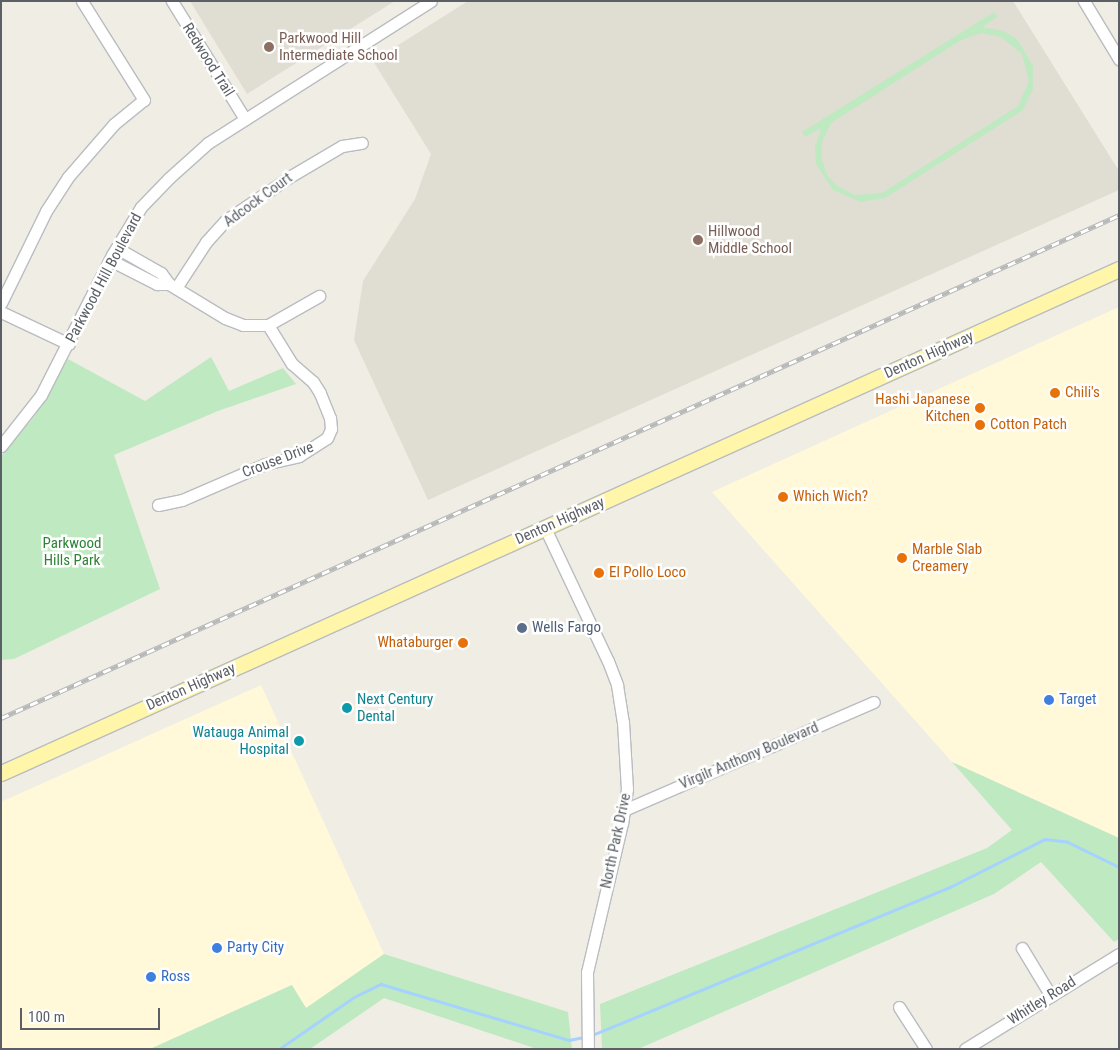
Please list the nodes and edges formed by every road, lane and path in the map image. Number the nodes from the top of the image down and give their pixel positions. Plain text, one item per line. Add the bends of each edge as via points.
1 (82, 1) edge
2 (172, 1) edge
3 (431, 1) edge
4 (1084, 1) edge
5 (1119, 59) edge
6 (245, 119) junction
7 (362, 142) dead end
8 (117, 248) junction
9 (110, 260) junction
10 (1119, 269) edge
11 (172, 286) junction
12 (319, 296) dead end
13 (1, 304) edge
14 (1, 312) edge
15 (268, 325) junction
16 (69, 344) junction
17 (1, 446) edge
18 (158, 505) dead end
19 (545, 528) junction
20 (874, 702) dead end
21 (1, 773) edge
22 (624, 810) junction
23 (1022, 948) dead end
24 (1119, 954) edge
25 (1050, 996) junction
26 (900, 1007) dead end
27 (588, 1049) edge
28 (926, 1049) edge
29 (965, 1049) edge

1 - 13 street via 144,100 108,130 68,177 46,211
2 - 6 street, Redwood Trail
3 - 6 street, Parkwood Hill Boulevard
4 - 5 street
6 - 8 street, Parkwood Hill Boulevard via 208,143 169,178 141,207
7 - 11 street, Adcock Court via 342,146 226,220
8 - 9 street, Parkwood Hill Boulevard
8 - 11 street via 161,273
9 - 11 street via 157,284
9 - 16 street, Parkwood Hill Boulevard
10 - 19 main road, Denton Highway
11 - 15 street via 224,318 243,325
12 - 15 street
14 - 16 street
15 - 18 street, Crouse Drive via 292,364 313,382 320,393 330,418 327,438 298,456 265,464 182,500
16 - 17 street, Parkwood Hill Boulevard via 41,395
19 - 21 main road, Denton Highway
19 - 22 street, North Park Drive via 617,685 623,722
20 - 22 street, Virgilr Anthony Boulevard
22 - 27 street, North Park Drive via 587,972
23 - 25 street
24 - 25 street, Whitley Road
25 - 29 street, Whitley Road
26 - 28 street

